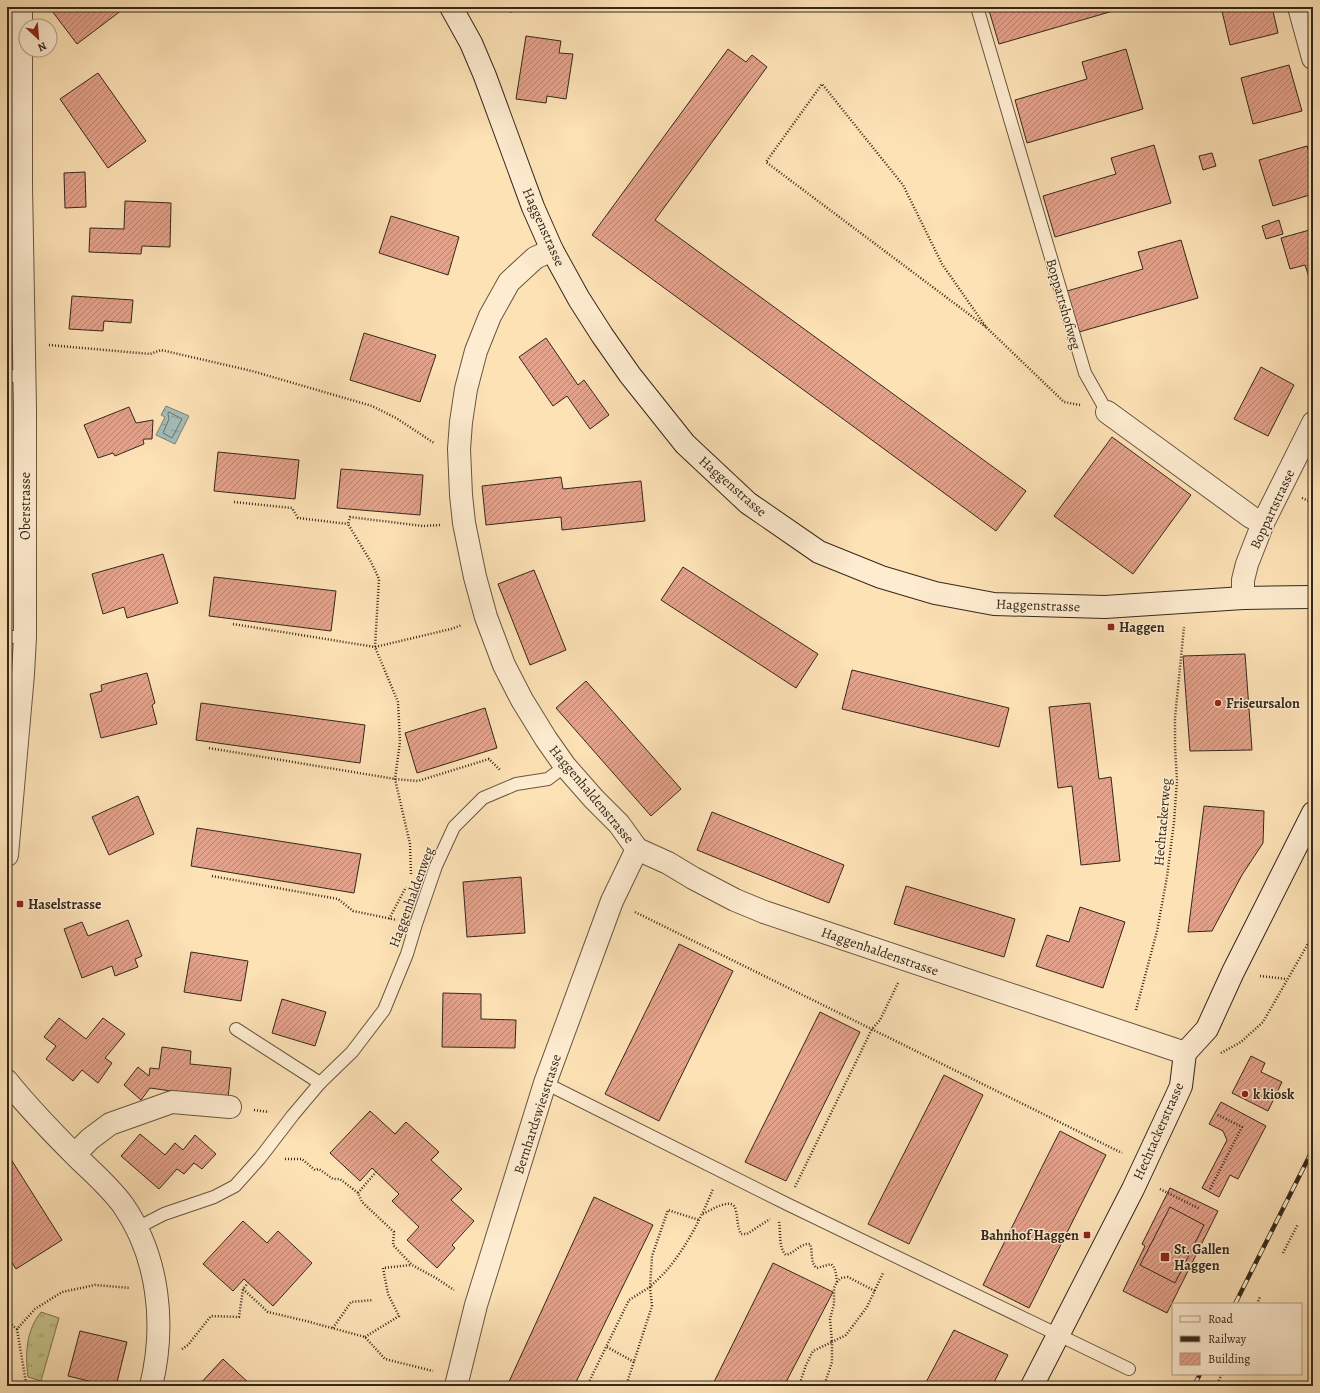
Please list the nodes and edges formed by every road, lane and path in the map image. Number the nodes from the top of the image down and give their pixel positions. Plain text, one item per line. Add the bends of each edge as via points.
1 (21, 7) edge
2 (451, 7) edge
3 (977, 7) edge
4 (1299, 7) edge
5 (1313, 58) edge
6 (14, 145) edge
7 (552, 250) junction
8 (986, 327) junction
9 (44, 345) dead end
10 (16, 376) edge
11 (1107, 412) junction
12 (1313, 423) edge
13 (439, 445) dead end
14 (234, 502) dead end
15 (1263, 523) junction
16 (348, 524) junction
17 (445, 525) dead end
18 (1313, 597) edge
19 (1243, 598) junction
20 (233, 624) dead end
21 (1184, 624) dead end
22 (463, 625) dead end
23 (16, 637) edge
24 (375, 646) junction
25 (209, 748) dead end
26 (565, 766) junction
27 (395, 779) junction
28 (516, 784) junction
29 (1313, 813) edge
30 (637, 849) junction
31 (7, 855) edge
32 (212, 876) dead end
33 (411, 877) dead end
34 (407, 884) dead end
35 (634, 912) dead end
36 (389, 918) junction
37 (416, 924) junction
38 (1313, 935) edge
39 (1254, 975) dead end
40 (1287, 979) junction
41 (898, 982) dead end
42 (1136, 1011) dead end
43 (236, 1029) dead end
44 (872, 1030) junction
45 (1185, 1053) junction
46 (1220, 1054) dead end
47 (7, 1080) edge
48 (320, 1083) junction
49 (546, 1083) junction
50 (230, 1107) joint
51 (1216, 1114) dead end
52 (293, 1115) junction
53 (75, 1154) junction
54 (1127, 1155) dead end
55 (260, 1158) junction
56 (721, 1170) junction
57 (376, 1172) dead end
58 (1158, 1188) dead end
59 (1210, 1189) dead end
60 (358, 1193) junction
61 (787, 1204) junction
62 (1200, 1209) dead end
63 (702, 1214) junction
64 (699, 1220) junction
65 (1298, 1224) dead end
66 (136, 1228) junction
67 (1283, 1253) dead end
68 (891, 1254) junction
69 (412, 1265) junction
70 (837, 1282) junction
71 (248, 1283) dead end
72 (137, 1287) dead end
73 (650, 1287) junction
74 (243, 1289) junction
75 (875, 1291) junction
76 (459, 1293) dead end
77 (1260, 1296) dead end
78 (373, 1300) dead end
79 (1257, 1303) edge
80 (7, 1322) edge
81 (333, 1328) junction
82 (17, 1329) junction
83 (1058, 1335) junction
84 (365, 1337) junction
85 (832, 1342) junction
86 (607, 1347) junction
87 (176, 1352) dead end
88 (634, 1362) junction
89 (1129, 1369) dead end
90 (438, 1372) dead end
91 (1222, 1375) edge
92 (28, 1386) edge
93 (151, 1386) edge
94 (456, 1386) edge
95 (587, 1386) edge
96 (626, 1386) edge
97 (799, 1386) edge
98 (824, 1386) edge
99 (1032, 1386) edge
100 (1216, 1386) edge

1 - 6 street, Oberstrasse
2 - 7 street, Haggenstrasse via 471,42
3 - 11 lane, Boppartshofweg via 1084,373
4 - 5 street
6 - 10 street, Oberstrasse
7 - 19 street, Haggenstrasse via 602,335 685,444 748,503 819,552 881,577 935,593 994,604 1105,607
7 - 26 street, Haggenhaldenstrasse via 535,258 509,282 490,316 476,351 466,388 459,449 464,523 486,617 504,665 522,700
8 - 8 path via 942,264 903,185 822,84 766,162
8 - 11 path via 1064,402
9 - 13 path via 150,354 161,350 252,372 372,406
10 - 23 street, Oberstrasse
11 - 15 street, Boppartshofweg via 1251,517
12 - 15 street, Boppartstrasse
14 - 16 path via 292,508 298,518
15 - 19 street, Boppartstrasse via 1246,564
16 - 17 path via 350,517 423,526
16 - 24 path via 379,579
18 - 19 street, Haggenstrasse
20 - 24 path
21 - 42 path, Hechtackerweg via 1175,718 1174,822 1157,931
22 - 24 path
23 - 31 street, Oberstrasse via 23,674
24 - 27 path via 398,702 400,742
25 - 27 path
26 - 28 lane, Haggenhaldenweg via 548,780
26 - 30 street, Haggenhaldenstrasse via 619,824
27 - 28 path via 418,781 488,759
27 - 33 path via 410,844
28 - 37 lane, Haggenhaldenweg via 483,798 454,827 436,866
29 - 45 street via 1207,1029
30 - 45 street, Haggenhaldenstrasse via 735,900 764,912
30 - 49 street, Bernhardswiesstrasse via 612,901
32 - 36 path via 338,899 353,911
34 - 36 path
35 - 44 path
36 - 37 path
37 - 48 lane, Haggenhaldenweg via 407,954 384,1010 352,1052
38 - 40 path
39 - 40 path
40 - 46 path via 1263,1022 1240,1042
41 - 44 path via 880,1020
43 - 48 lane
44 - 54 path
44 - 61 path
45 - 83 street, Hechtackerstrasse via 1177,1095 1133,1189
47 - 53 street via 30,1109
48 - 52 lane, Haggenhaldenweg
49 - 56 lane
49 - 94 street, Bernhardswiesstrasse via 476,1305
50 - 52 path
50 - 53 street via 172,1102 110,1124
51 - 59 path via 1242,1127
52 - 55 lane, Haggenhaldenweg
53 - 66 street via 106,1185
55 - 60 path via 302,1159 315,1170 320,1169 334,1179 340,1179
55 - 66 lane, Haggenhaldenweg via 235,1186
56 - 61 lane
56 - 63 path
57 - 60 path
58 - 62 path
60 - 69 path via 362,1202 394,1232 393,1245
61 - 68 lane
63 - 64 path
63 - 70 path via 732,1204 736,1208 741,1234 747,1234 768,1219 775,1218 778,1220 783,1252 786,1255 791,1254 802,1245 810,1244 814,1266 817,1268 831,1264
64 - 73 path via 670,1265
64 - 73 path via 668,1210 652,1256
65 - 67 path
66 - 93 street via 144,1243 156,1285 159,1313 158,1341
68 - 75 path
68 - 83 lane
69 - 76 path
69 - 84 path via 383,1268 388,1294 399,1316
70 - 75 path via 848,1277
70 - 85 path via 830,1319
71 - 74 path
72 - 82 path via 95,1285 62,1292 35,1310
73 - 86 path via 629,1300
73 - 88 path via 652,1306
74 - 81 path via 268,1312
74 - 87 path via 238,1317 210,1316 188,1345
75 - 85 path via 867,1307 846,1335
77 - 79 path
78 - 81 path via 351,1302
80 - 82 path
81 - 84 path
82 - 92 path
83 - 89 lane
83 - 99 street, Hechtackerstrasse
84 - 90 path via 385,1359
85 - 97 path via 814,1351
85 - 98 path via 832,1362
86 - 88 path
86 - 95 path
88 - 96 path
91 - 100 path

